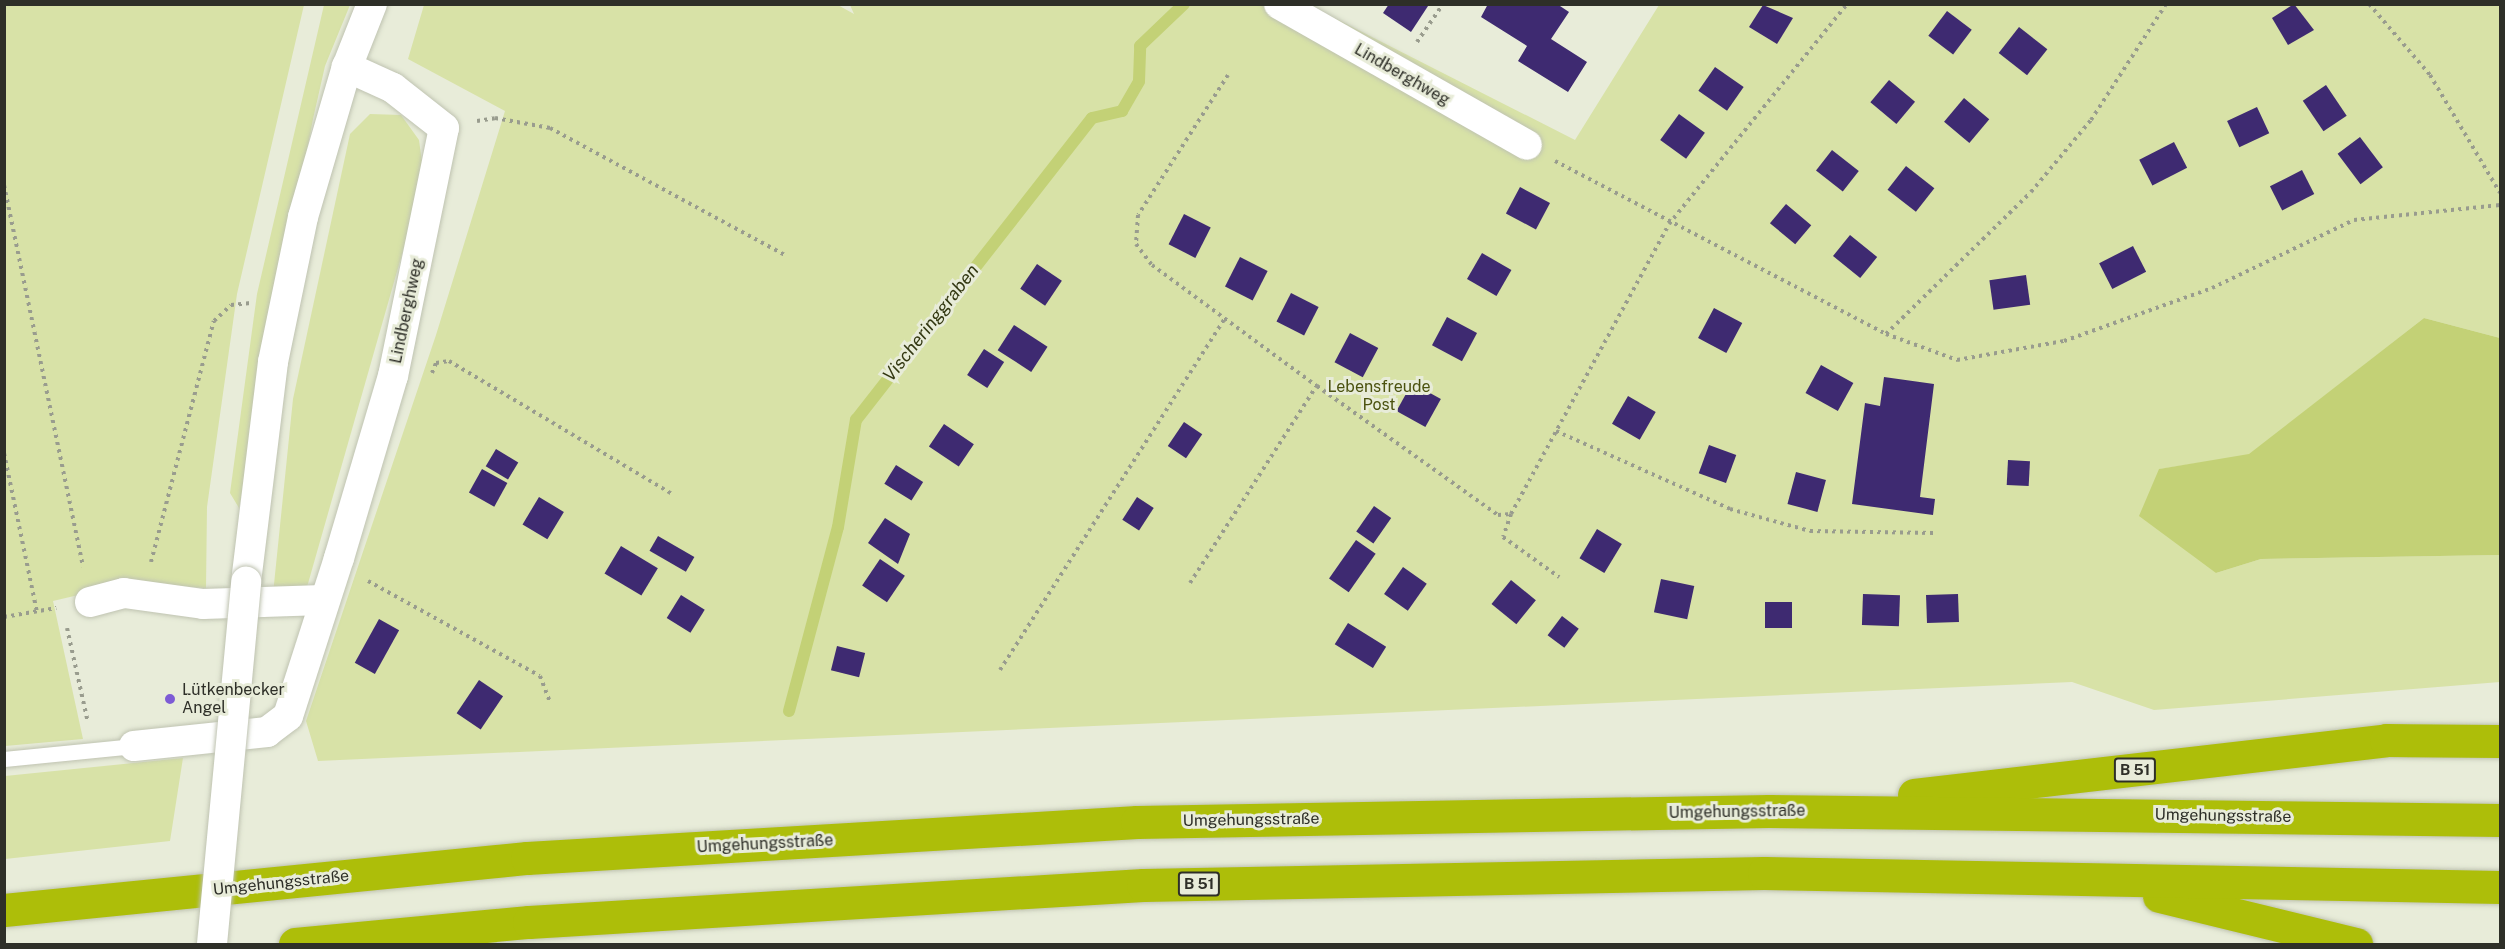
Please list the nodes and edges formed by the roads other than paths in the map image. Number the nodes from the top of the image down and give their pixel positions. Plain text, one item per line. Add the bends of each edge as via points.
1 (372, 4) edge
2 (1279, 4) edge
3 (347, 67) junction
4 (1527, 145) road end
5 (323, 600) junction
6 (90, 602) road end
7 (2500, 741) edge
8 (134, 746) joint
9 (4, 759) edge
10 (1769, 810) junction
11 (2500, 820) edge
12 (2104, 883) junction
13 (2500, 887) edge
14 (4, 910) edge
15 (212, 945) edge
16 (295, 945) edge
17 (2356, 945) edge

1 - 3 street
2 - 4 street, Lindberghweg
3 - 5 street, Lindberghweg via 393,88 444,128 393,376
3 - 15 street, bridge via 303,217 273,362 246,582
5 - 6 street via 202,604 124,592
5 - 8 street, Lindberghweg via 288,716 267,732
7 - 10 highway, B 51 via 2386,740
8 - 9 lane
10 - 11 highway, Umgehungsstraße / B 51
10 - 14 highway, Umgehungsstraße / B 51 via 1125,823 527,858
12 - 13 highway, B 51
12 - 16 highway, B 51 via 1764,873 1143,885 530,922
12 - 17 highway, B 51

